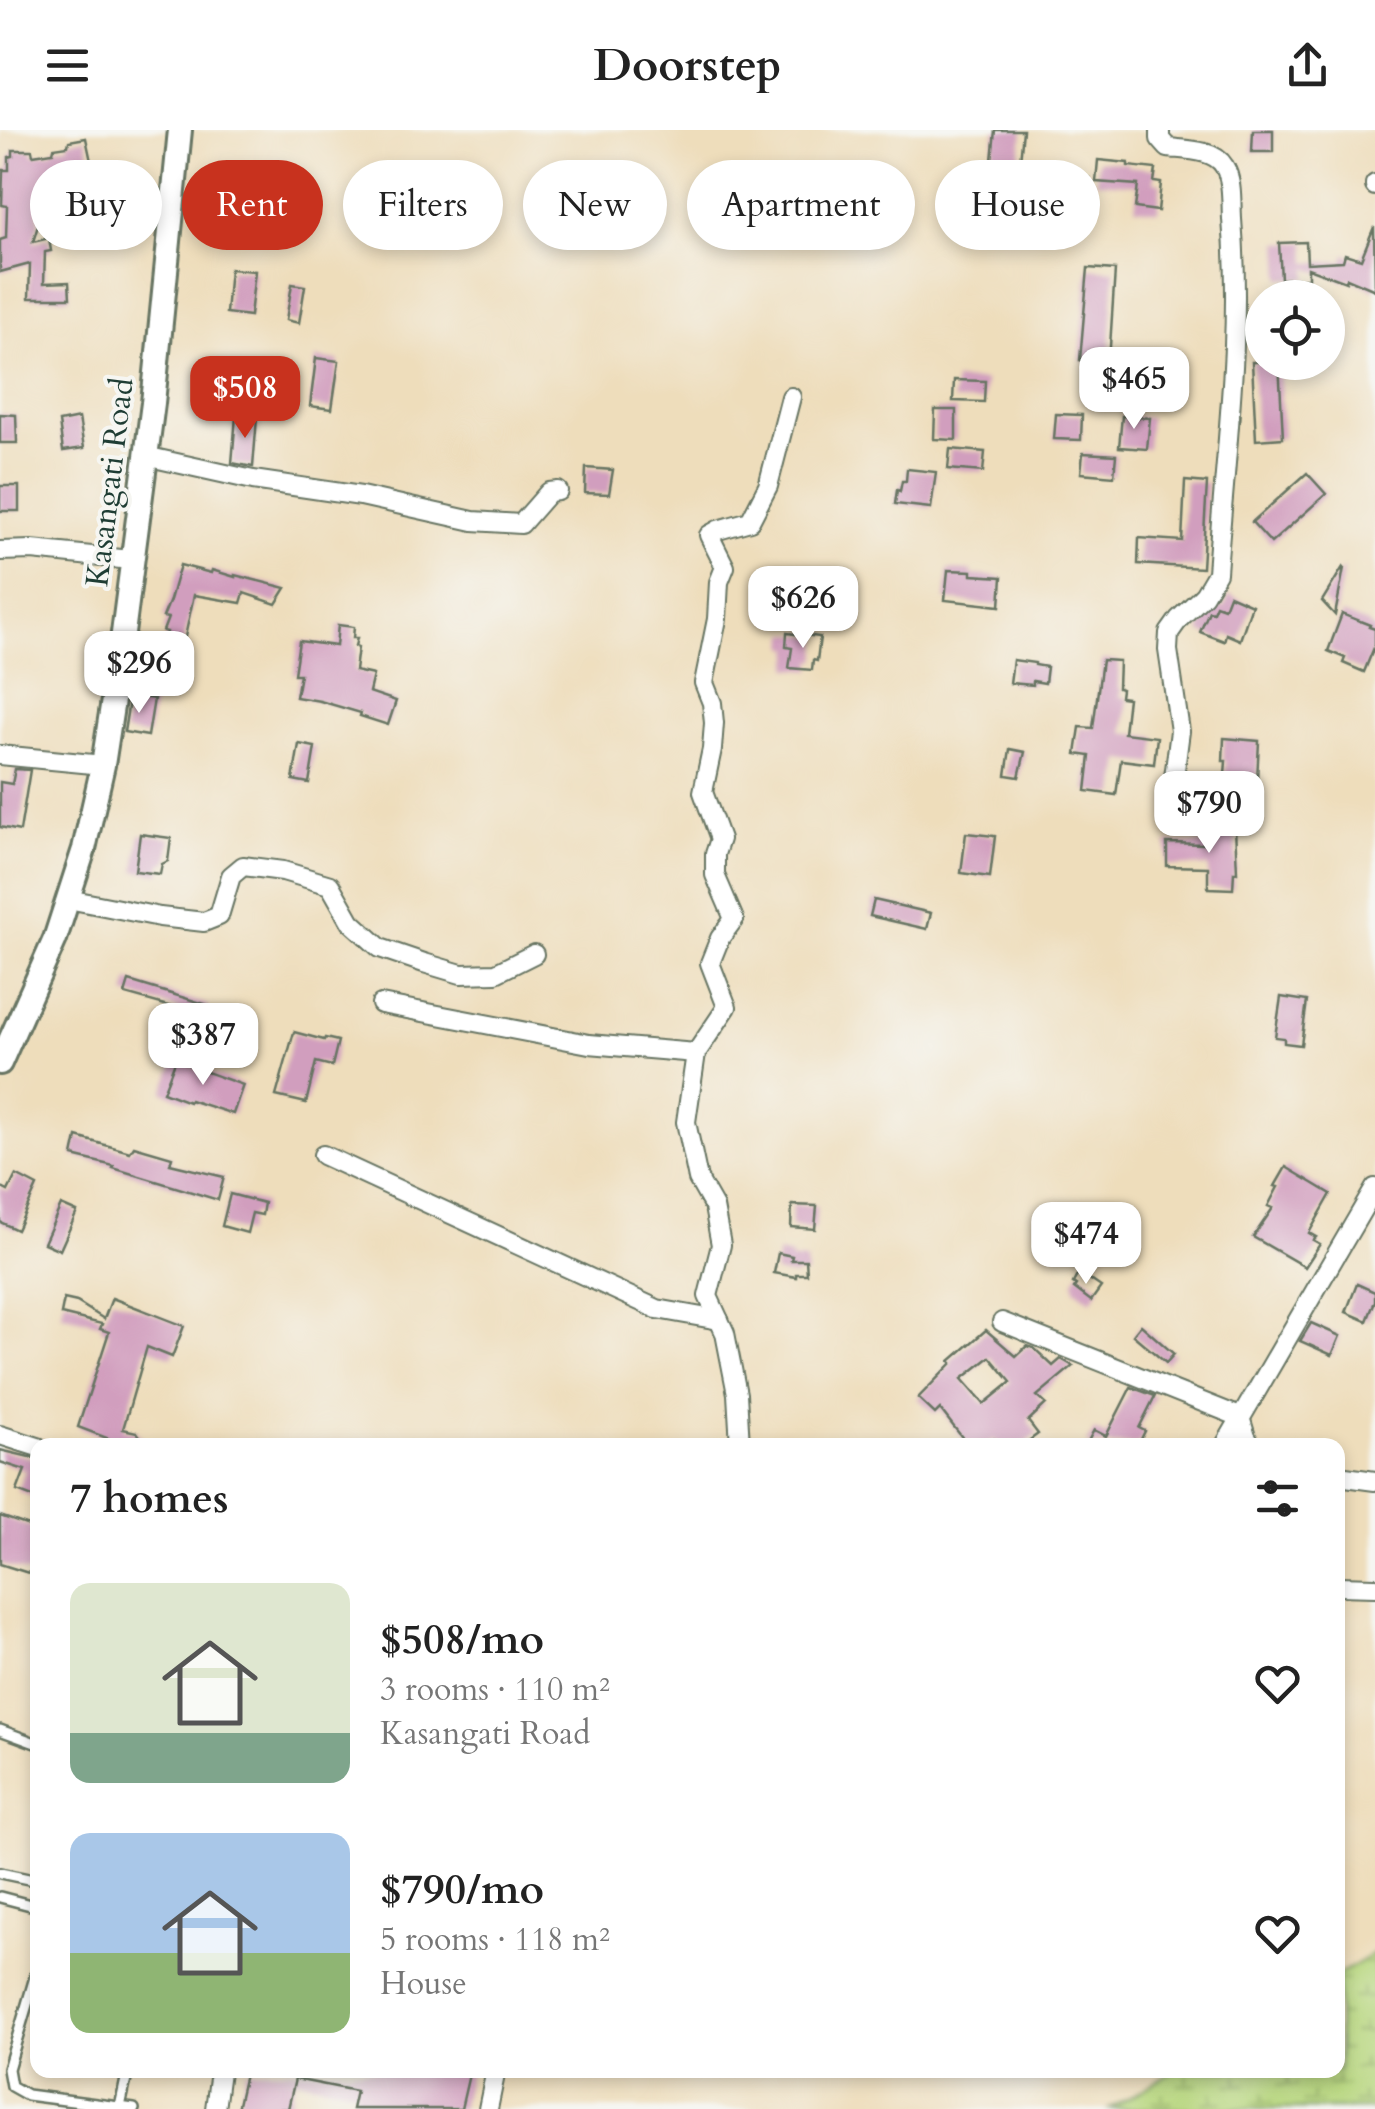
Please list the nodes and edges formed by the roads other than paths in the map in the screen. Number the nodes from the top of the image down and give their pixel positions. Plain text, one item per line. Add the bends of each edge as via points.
1 (180, 130) edge
2 (1160, 130) edge
3 (791, 397) dead end
4 (145, 456) junction
5 (558, 491) dead end
6 (0, 551) edge
7 (131, 560) junction
8 (0, 755) edge
9 (102, 766) junction
10 (1173, 785) dead end
11 (68, 899) junction
12 (534, 954) dead end
13 (381, 1004) dead end
14 (696, 1054) junction
15 (0, 1064) edge
16 (323, 1154) dead end
17 (1375, 1188) edge
18 (719, 1320) junction
19 (1002, 1322) dead end
20 (1240, 1417) junction
21 (0, 1435) edge
22 (740, 1438) edge
23 (1229, 1438) edge
24 (1247, 1438) edge
25 (30, 1444) edge
26 (1345, 1477) edge
27 (1375, 1481) edge
28 (1345, 1586) edge
29 (1375, 1587) edge
30 (0, 1730) edge
31 (30, 1741) edge
32 (0, 1873) edge
33 (30, 1880) edge
34 (0, 1897) edge
35 (30, 1904) edge
36 (30, 1994) edge
37 (126, 2078) edge
38 (219, 2078) edge
39 (494, 2078) edge
40 (120, 2107) edge
41 (134, 2109) edge
42 (215, 2109) edge
43 (488, 2109) edge

1 - 4 street, Kasangati Road
2 - 10 street via 1168,148 1210,154 1225,166 1236,259 1217,573 1169,633 1180,731
3 - 14 street via 768,486 750,521 710,535 726,566 704,683 714,723 703,792 720,839 715,875 734,919 710,963 727,1006
4 - 5 street via 473,521 521,524 549,492
4 - 7 street, Kasangati Road
6 - 7 street
7 - 9 street, Kasangati Road
8 - 9 street
9 - 11 street, Kasangati Road
11 - 12 street via 204,922 219,916 231,876 243,866 330,885 351,922 380,948 460,974 496,973
11 - 15 street, Kasangati Road
13 - 14 street via 589,1044
14 - 18 street via 686,1122 698,1179 714,1206 720,1245 708,1296
16 - 18 street via 657,1310
17 - 20 street
18 - 22 street via 737,1394
19 - 20 street
20 - 23 street
20 - 24 street
21 - 25 street
26 - 27 street
28 - 29 street
30 - 31 lane
32 - 33 lane
34 - 35 lane
36 - 40 lane via 8,2069 12,2086 27,2095
37 - 40 lane
38 - 42 street
39 - 43 street
40 - 41 lane

